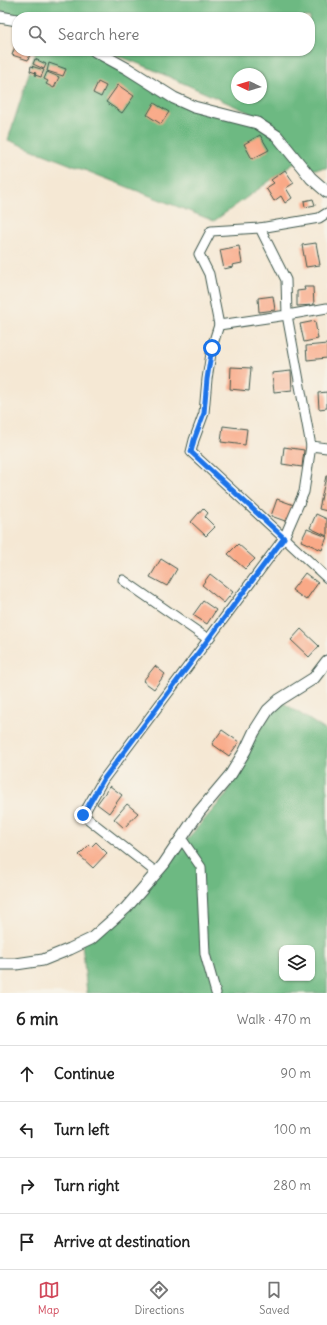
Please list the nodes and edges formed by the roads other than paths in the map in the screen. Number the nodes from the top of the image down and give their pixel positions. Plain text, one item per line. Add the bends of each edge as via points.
1 (0, 17) edge
2 (12, 19) edge
3 (104, 56) edge
4 (327, 192) edge
5 (327, 213) edge
6 (260, 228) junction
7 (327, 308) edge
8 (287, 315) junction
9 (219, 325) junction
10 (311, 446) junction
11 (327, 448) edge
12 (284, 538) junction
13 (327, 578) edge
14 (124, 580) dead end
15 (208, 640) junction
16 (327, 661) edge
17 (181, 838) junction
18 (157, 873) junction
19 (0, 964) edge
20 (216, 993) edge

1 - 2 street
3 - 4 street via 174,98 194,107 257,123 277,136 311,178
5 - 6 street via 319,218
6 - 8 street via 286,280
6 - 9 street via 211,231 199,254 209,274
7 - 8 street
8 - 9 street
8 - 10 street
9 - 12 street via 212,348 204,413 191,452
10 - 11 street
10 - 12 street via 304,492
12 - 13 street
12 - 15 street
14 - 15 street
15 - 18 street via 103,780 83,815
16 - 17 street via 314,678 268,710 231,774
17 - 18 street
17 - 20 street via 201,867 205,954
18 - 19 street via 126,908 90,939 44,960

